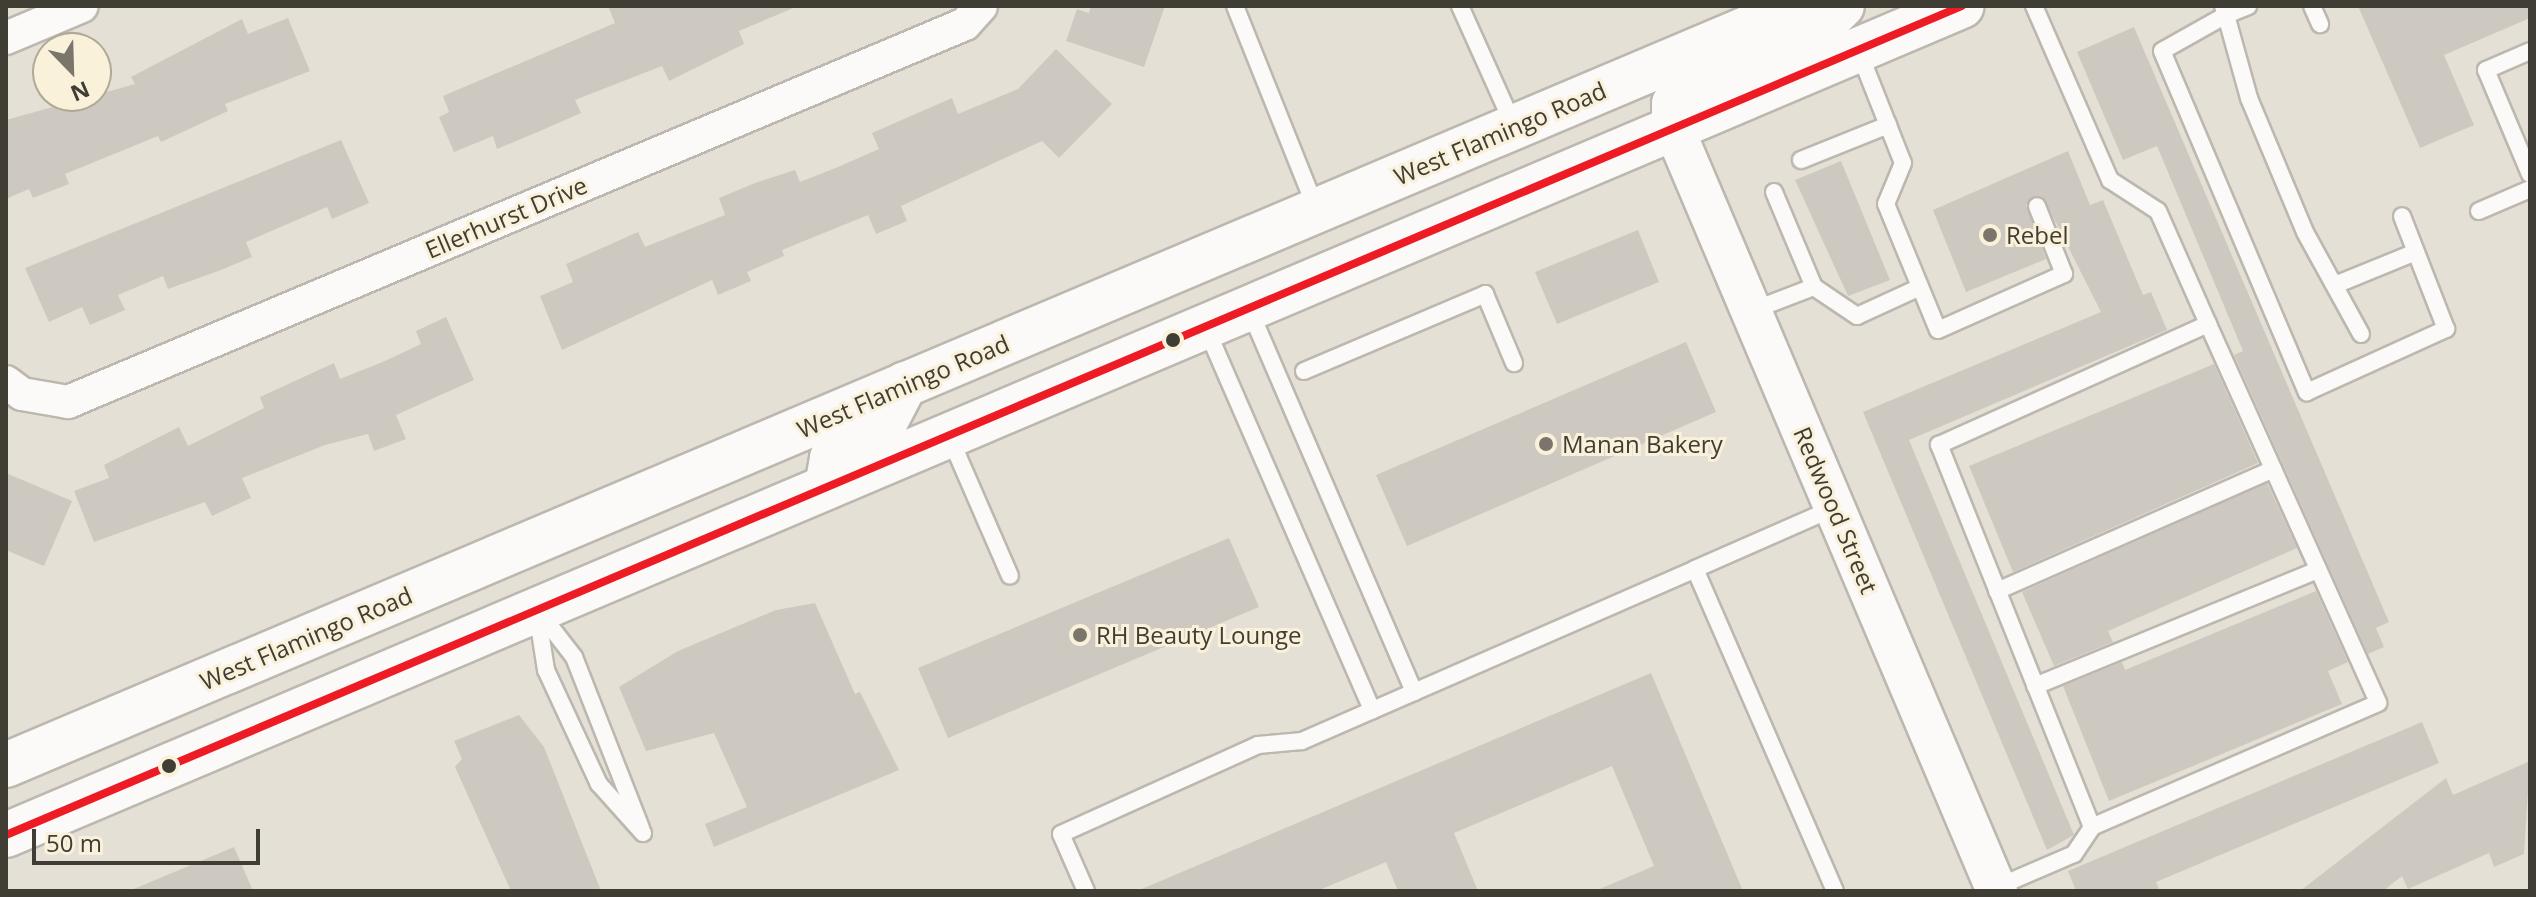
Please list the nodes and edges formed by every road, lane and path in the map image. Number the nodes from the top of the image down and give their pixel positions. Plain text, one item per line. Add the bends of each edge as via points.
1 (82, 6) edge
2 (981, 6) edge
3 (1235, 6) edge
4 (1460, 6) edge
5 (1800, 6) edge
6 (1842, 6) edge
7 (1962, 6) edge
8 (2034, 6) edge
9 (2248, 6) edge
10 (2312, 6) edge
11 (2225, 11) edge
12 (2320, 24) dead end
13 (6, 38) edge
14 (1858, 50) junction
15 (2530, 51) edge
16 (1628, 79) junction
17 (1888, 125) junction
18 (1515, 128) junction
19 (1674, 129) junction
20 (1801, 160) dead end
21 (2530, 174) edge
22 (1382, 183) junction
23 (2530, 189) edge
24 (1774, 192) dead end
25 (1516, 195) junction
26 (2037, 206) dead end
27 (1317, 211) junction
28 (2479, 211) dead end
29 (2402, 216) dead end
30 (1444, 225) junction
31 (2416, 252) junction
32 (2335, 285) junction
33 (1814, 287) junction
34 (1920, 287) junction
35 (1248, 308) junction
36 (1751, 311) junction
37 (2208, 324) junction
38 (1205, 327) junction
39 (2361, 334) dead end
40 (1514, 363) dead end
41 (1304, 371) dead end
42 (905, 384) junction
43 (14, 388) edge
44 (949, 436) junction
45 (778, 440) junction
46 (2273, 469) junction
47 (827, 487) junction
48 (1835, 507) junction
49 (1695, 569) junction
50 (2318, 570) junction
51 (1010, 576) dead end
52 (1997, 591) junction
53 (537, 609) junction
54 (2035, 686) junction
55 (1414, 692) junction
56 (1372, 710) junction
57 (6, 765) edge
58 (2092, 827) junction
59 (6, 835) edge
60 (1994, 890) edge
61 (1086, 891) edge
62 (1835, 891) edge

1 - 13 street
2 - 43 street, Ellerhurst Drive via 965,24 68,402
3 - 27 lane
4 - 18 lane
5 - 16 main road, West Flamingo Road
6 - 19 main road via 1821,26 1693,82 1674,104
7 - 14 main road
8 - 37 lane via 2110,180 2158,211
9 - 11 lane
10 - 12 lane
11 - 31 lane via 2162,51 2307,392 2446,329
11 - 32 lane via 2249,98
14 - 17 lane
14 - 19 main road
15 - 21 lane via 2486,70
16 - 18 main road, West Flamingo Road
16 - 25 main road via 1631,92 1617,115 1568,141
17 - 20 lane
17 - 34 lane via 1903,163 1886,204
18 - 22 main road, West Flamingo Road
19 - 25 main road
19 - 36 street, Redwood Street
22 - 27 main road, West Flamingo Road
22 - 30 main road
23 - 28 lane
24 - 33 lane
25 - 30 main road
26 - 34 lane via 2064,274 1938,330
27 - 42 main road, West Flamingo Road
29 - 31 lane
30 - 35 main road
31 - 32 lane
32 - 39 lane
33 - 34 lane via 1857,316
33 - 36 lane
35 - 38 main road
35 - 55 lane
36 - 48 street, Redwood Street
37 - 46 lane
37 - 52 lane via 1939,445
38 - 44 main road
38 - 56 lane
40 - 41 lane via 1485,294
42 - 45 main road, West Flamingo Road
42 - 47 main road via 881,430 832,458
44 - 47 main road
44 - 51 lane
45 - 53 main road via 779,467 765,480 625,540
45 - 57 main road, West Flamingo Road
46 - 50 lane
46 - 52 lane
47 - 53 main road
48 - 49 lane
48 - 60 street, Redwood Street
49 - 55 lane
49 - 62 lane
50 - 54 lane
50 - 58 lane via 2378,703
52 - 54 lane
53 - 53 lane via 546,670 599,784 643,833 574,657
53 - 59 main road
54 - 58 lane
55 - 56 lane
56 - 61 lane via 1302,741 1258,745 1061,834
58 - 60 lane via 2074,854

